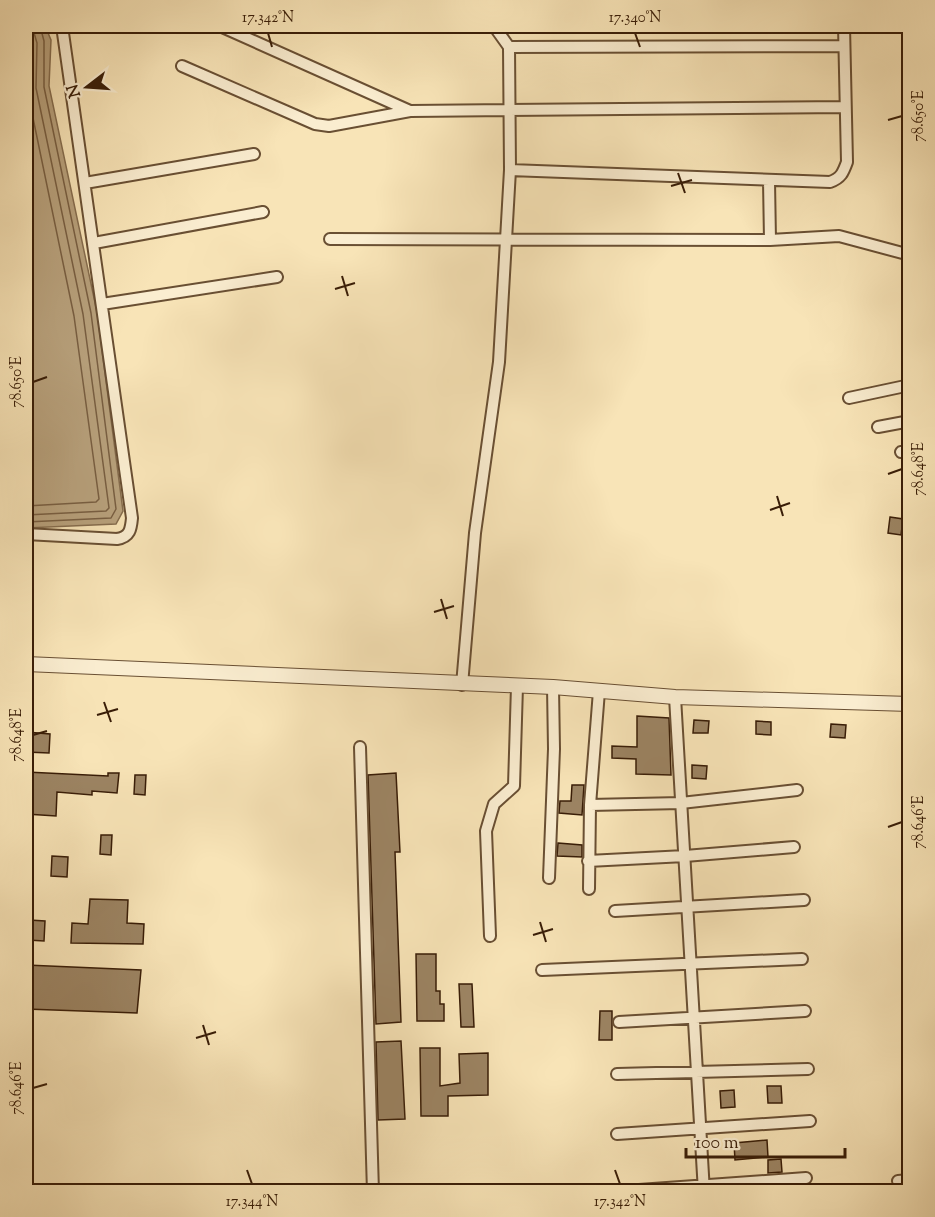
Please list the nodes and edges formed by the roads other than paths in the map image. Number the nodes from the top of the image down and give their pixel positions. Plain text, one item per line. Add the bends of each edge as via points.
1 (62, 26) edge
2 (220, 26) edge
3 (494, 26) edge
4 (844, 26) edge
5 (843, 46) junction
6 (508, 47) junction
7 (182, 66) dead end
8 (845, 107) junction
9 (410, 111) junction
10 (507, 111) junction
11 (254, 154) dead end
12 (510, 170) junction
13 (769, 181) junction
14 (85, 183) junction
15 (262, 212) dead end
16 (330, 239) dead end
17 (505, 239) junction
18 (770, 240) junction
19 (93, 243) junction
20 (909, 255) edge
21 (277, 277) dead end
22 (102, 304) junction
23 (909, 385) edge
24 (849, 398) dead end
25 (909, 421) edge
26 (878, 427) dead end
27 (26, 534) edge
28 (26, 664) edge
29 (462, 685) junction
30 (518, 686) junction
31 (554, 687) junction
32 (599, 691) junction
33 (675, 697) junction
34 (909, 704) edge
35 (360, 747) dead end
36 (797, 790) dead end
37 (681, 803) junction
38 (590, 805) junction
39 (794, 847) dead end
40 (686, 856) junction
41 (588, 861) junction
42 (549, 878) dead end
43 (589, 889) dead end
44 (804, 900) dead end
45 (686, 906) junction
46 (615, 911) dead end
47 (490, 936) dead end
48 (802, 959) dead end
49 (691, 964) junction
50 (542, 970) dead end
51 (805, 1011) dead end
52 (694, 1018) junction
53 (619, 1022) dead end
54 (808, 1069) dead end
55 (698, 1072) junction
56 (617, 1074) dead end
57 (810, 1121) dead end
58 (701, 1128) junction
59 (617, 1134) dead end
60 (806, 1178) dead end
61 (909, 1180) edge
62 (898, 1181) dead end
63 (704, 1188) edge
64 (372, 1191) edge
65 (625, 1191) edge

1 - 14 street
2 - 9 street
3 - 6 street
4 - 5 street
5 - 6 street
5 - 8 street
6 - 10 street
7 - 9 street via 315,124 344,124
8 - 10 street
8 - 13 street via 847,162 843,174 830,182
9 - 10 street
10 - 12 street
11 - 14 street
12 - 13 street
12 - 17 street
13 - 18 street
14 - 19 street
15 - 19 street
16 - 17 street
17 - 18 street
17 - 29 street via 499,362 474,533
18 - 20 street via 839,236
19 - 22 street
21 - 22 street
22 - 27 street via 132,518 130,531 117,539
23 - 24 street
25 - 26 street
28 - 29 street
29 - 30 street
30 - 31 street
30 - 47 street via 514,786 494,804 486,831
31 - 32 street
31 - 42 street
32 - 33 street
32 - 38 street
33 - 34 street
33 - 37 street
35 - 64 street
36 - 37 street
37 - 38 street
37 - 40 street
38 - 41 street
39 - 40 street
40 - 41 street
40 - 45 street
41 - 43 street
44 - 45 street
45 - 46 street
45 - 49 street
48 - 49 street
49 - 50 street
49 - 52 street
51 - 52 street
52 - 53 street
52 - 55 street
54 - 55 street
55 - 56 street
55 - 58 street
57 - 58 street
58 - 59 street
58 - 63 street
60 - 63 street
61 - 62 street
63 - 65 street

